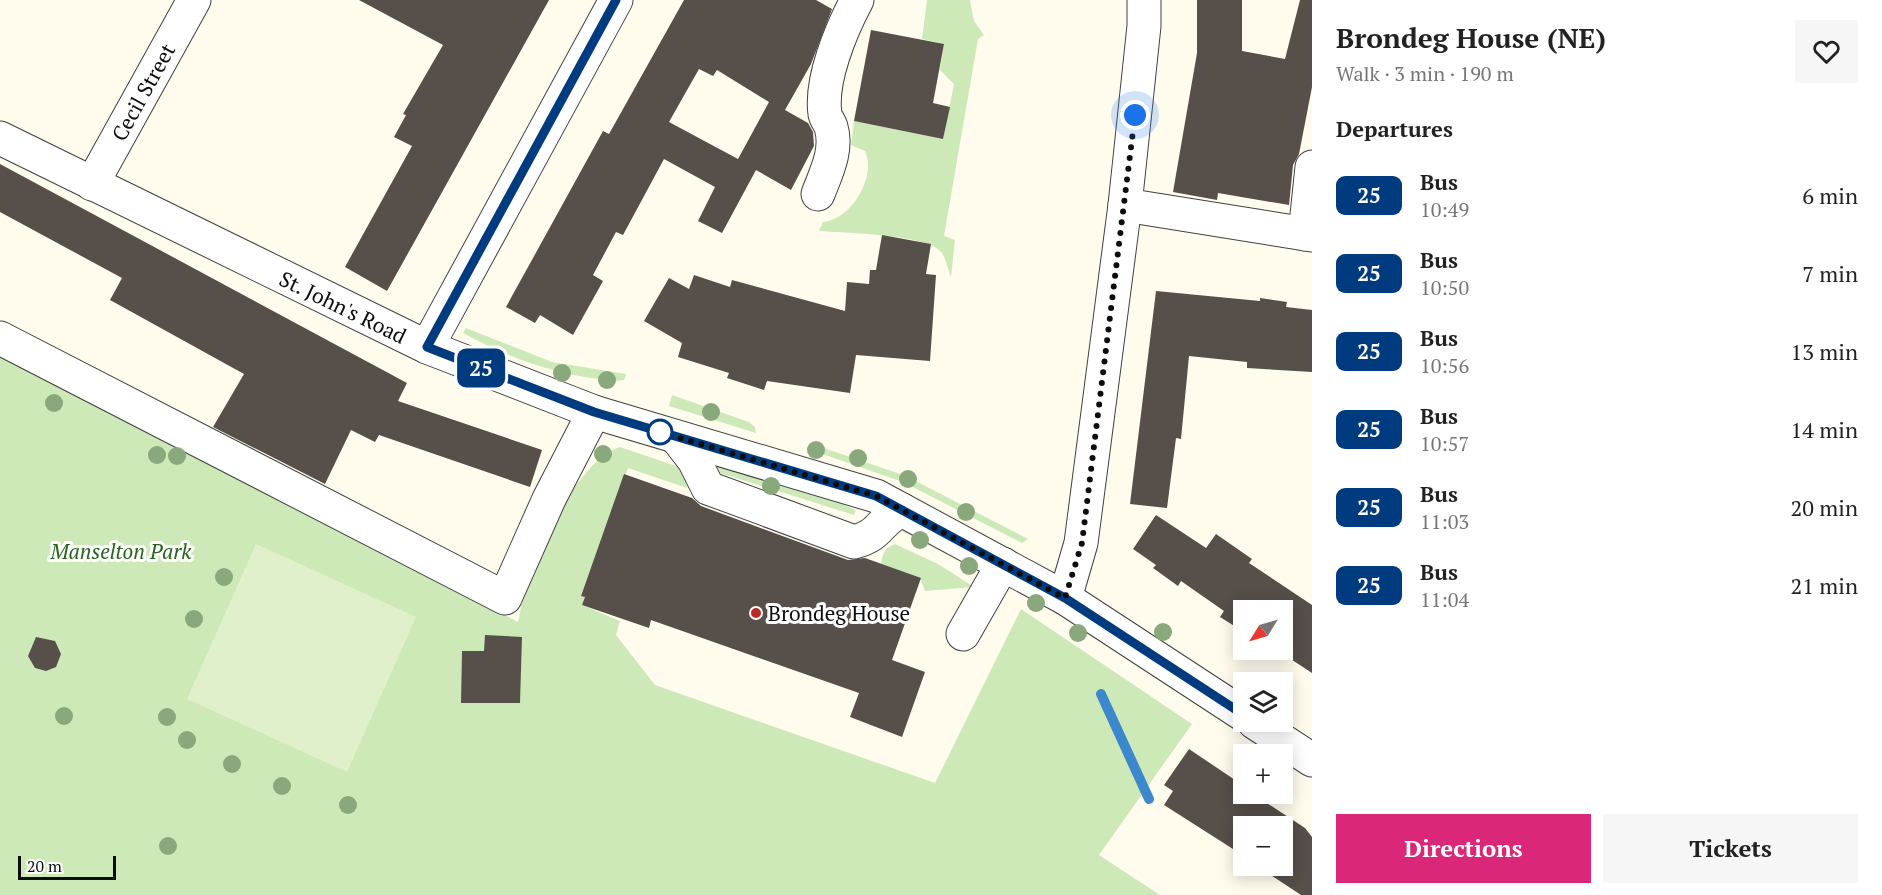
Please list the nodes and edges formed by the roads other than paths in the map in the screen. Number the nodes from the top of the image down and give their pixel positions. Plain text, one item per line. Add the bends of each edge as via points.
1 (194, 0) edge
2 (616, 0) edge
3 (857, 0) edge
4 (1144, 0) edge
5 (0, 138) edge
6 (1312, 168) edge
7 (92, 184) junction
8 (818, 194) dead end
9 (1125, 205) junction
10 (1309, 235) edge
11 (0, 338) edge
12 (427, 347) junction
13 (594, 412) junction
14 (676, 437) junction
15 (902, 510) junction
16 (1003, 564) junction
17 (1065, 598) junction
18 (963, 634) dead end
19 (1233, 708) edge
20 (1269, 732) edge
21 (1312, 760) edge

1 - 7 street, Cecil Street
2 - 12 street
3 - 8 street via 839,39 828,80 825,115 831,129 831,160
4 - 9 street
5 - 7 street, St. John's Road
6 - 10 street via 1306,207
7 - 12 street, St. John's Road
9 - 10 street
9 - 17 street via 1082,543
11 - 13 street via 505,598 549,499
12 - 13 street, St. John's Road
13 - 14 street, St. John's Road
14 - 15 street, St. John's Road via 876,496
14 - 15 street via 694,460 708,488 854,542 871,538 893,514
15 - 16 street, St. John's Road
16 - 17 street, St. John's Road
16 - 18 street
17 - 19 street, St. John's Road
20 - 21 street

